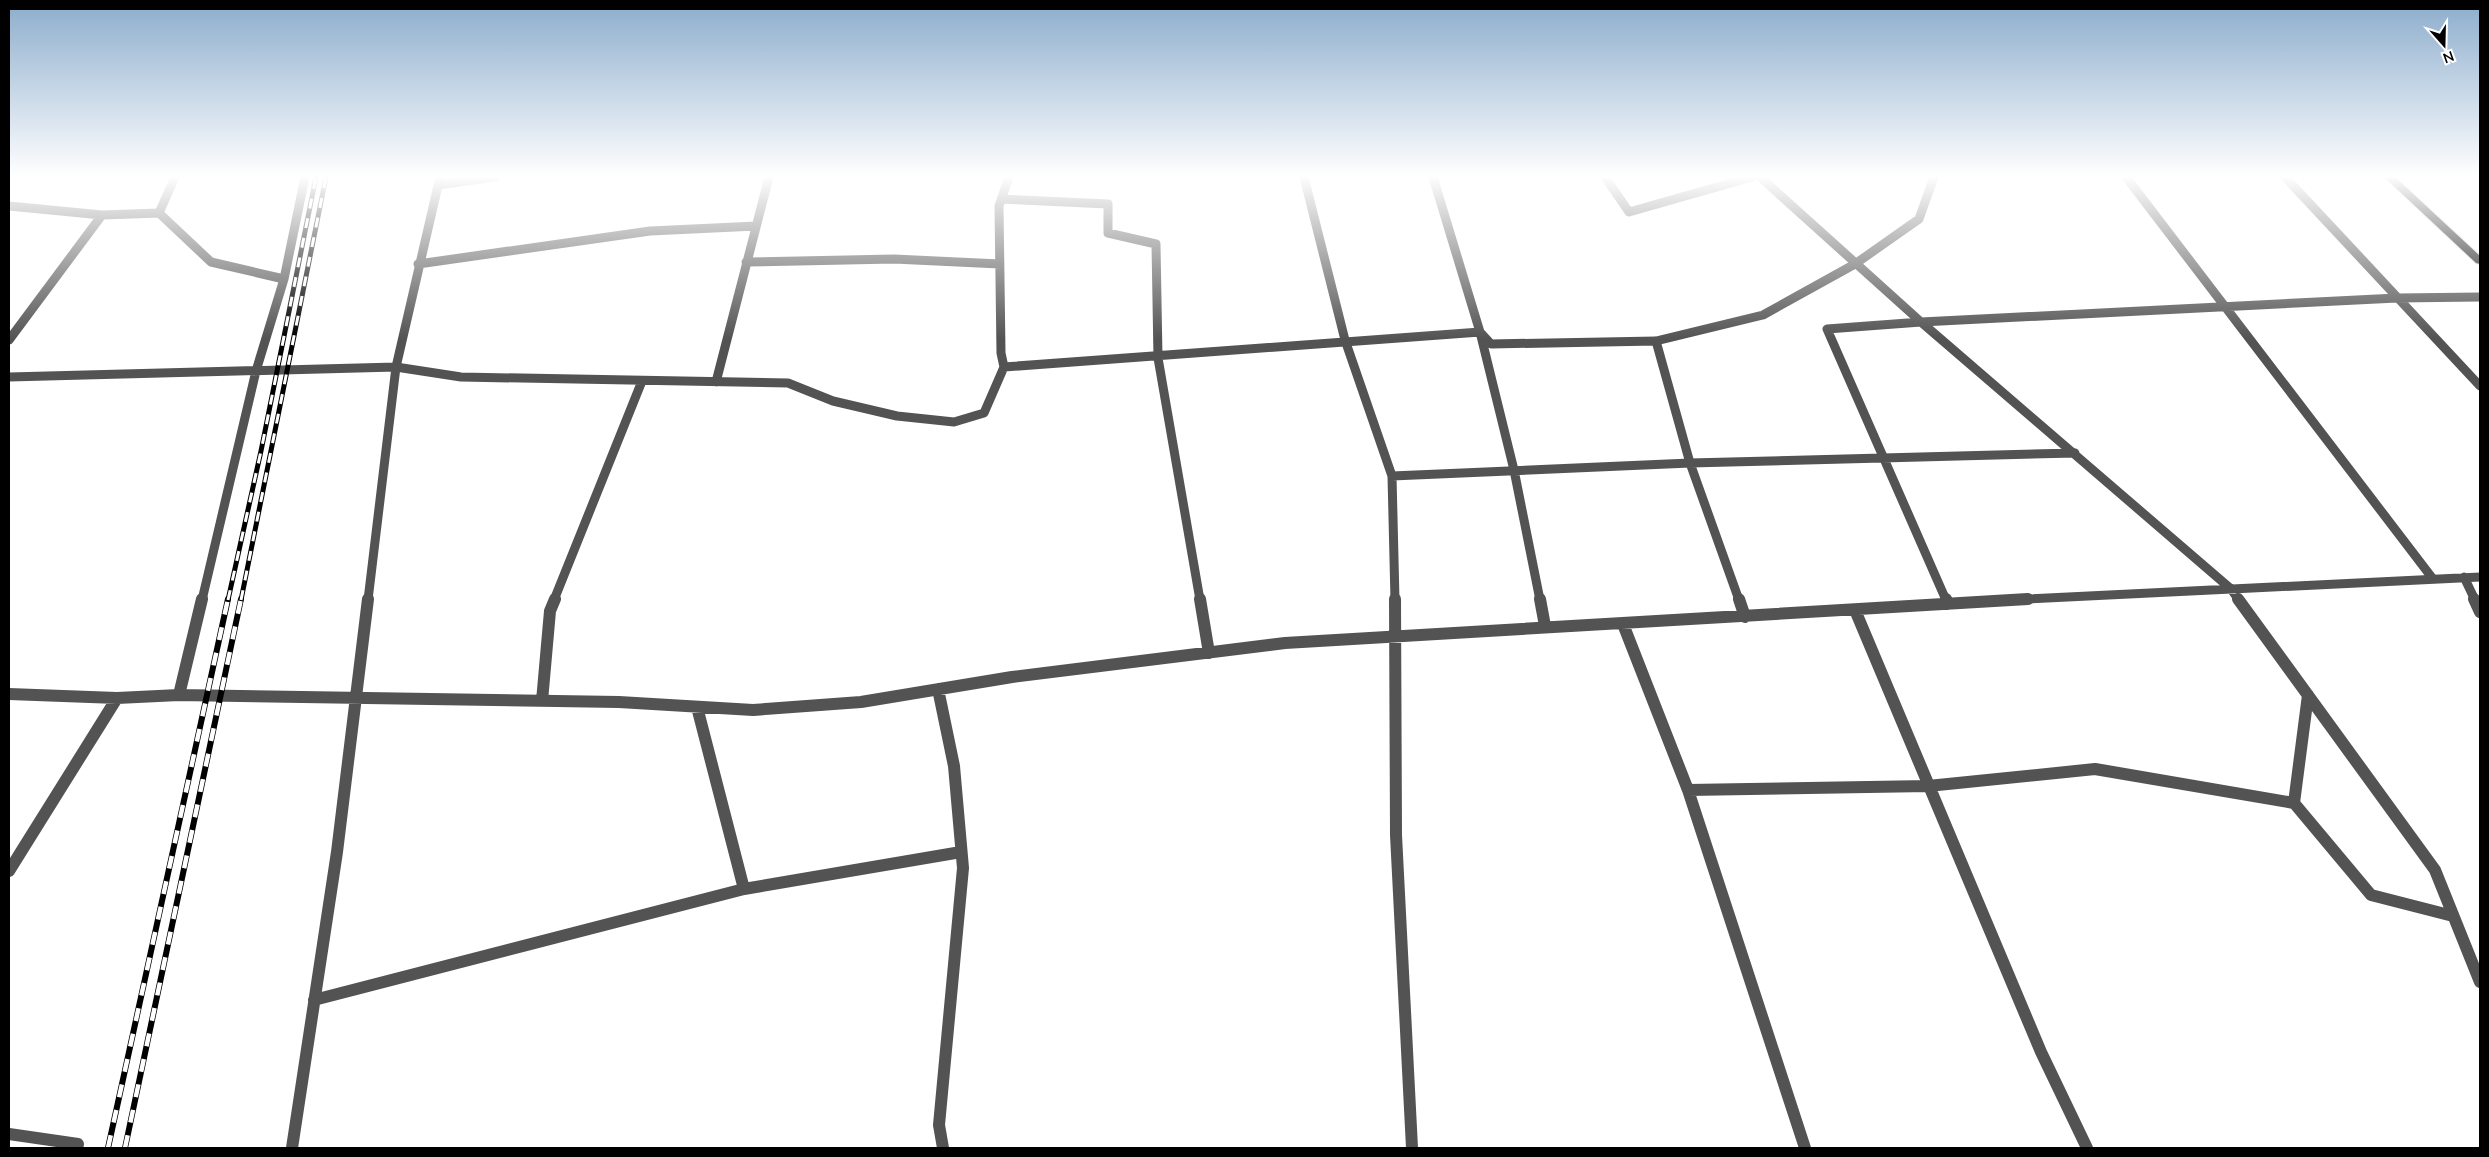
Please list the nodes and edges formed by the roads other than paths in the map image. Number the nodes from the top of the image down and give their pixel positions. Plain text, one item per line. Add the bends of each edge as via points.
1 (90, 231) edge
2 (178, 231) edge
3 (294, 231) edge
4 (426, 231) edge
5 (650, 231) edge
6 (755, 231) edge
7 (999, 231) edge
8 (1108, 231) edge
9 (1318, 231) edge
10 (1449, 231) edge
11 (1819, 231) edge
12 (1902, 231) edge
13 (2168, 231) edge
14 (2335, 231) edge
15 (2447, 231) edge
16 (2480, 261) edge
17 (746, 262) junction
18 (418, 264) junction
19 (1000, 264) junction
20 (1855, 264) junction
21 (284, 278) junction
22 (2480, 297) edge
23 (2397, 298) junction
24 (2227, 307) junction
25 (1921, 322) junction
26 (1480, 332) junction
27 (9, 340) edge
28 (1345, 340) junction
29 (1656, 341) junction
30 (1158, 358) junction
31 (396, 367) junction
32 (1004, 367) junction
33 (256, 371) junction
34 (9, 377) edge
35 (642, 381) junction
36 (716, 382) junction
37 (2480, 386) edge
38 (2075, 453) junction
39 (1882, 458) junction
40 (1690, 463) junction
41 (1514, 470) junction
42 (1392, 476) junction
43 (2464, 577) junction
44 (2480, 577) edge
45 (2433, 579) junction
46 (2231, 589) junction
47 (1948, 604) junction
48 (1855, 610) junction
49 (2480, 612) edge
50 (1745, 617) junction
51 (1623, 624) junction
52 (1545, 626) junction
53 (1396, 634) junction
54 (1209, 653) junction
55 (938, 689) junction
56 (9, 694) edge
57 (179, 695) junction
58 (2308, 696) junction
59 (117, 698) junction
60 (357, 698) junction
61 (542, 700) junction
62 (697, 707) junction
63 (1928, 786) junction
64 (1688, 790) junction
65 (2294, 803) junction
66 (961, 852) junction
67 (9, 872) edge
68 (744, 889) junction
69 (2453, 916) junction
70 (2480, 982) edge
71 (314, 1000) junction
72 (9, 1134) edge
73 (77, 1148) edge
74 (292, 1148) edge
75 (943, 1148) edge
76 (1412, 1148) edge
77 (1805, 1148) edge
78 (2087, 1148) edge

1 - 27 street
2 - 21 street via 211,262
3 - 21 street
4 - 18 street
5 - 18 street
6 - 17 street
7 - 19 street
8 - 30 street via 1156,244
9 - 28 street
10 - 26 street
11 - 20 street
12 - 20 street
13 - 24 street
14 - 23 street
15 - 16 main road
17 - 19 street via 894,259
17 - 36 street
18 - 31 street
19 - 32 street
20 - 25 street
20 - 29 street via 1763,314
21 - 33 street
22 - 23 street
23 - 24 street
23 - 37 street
24 - 25 street
24 - 45 street
25 - 38 street
25 - 39 street via 1827,330
26 - 28 street
26 - 29 street via 1491,344
26 - 41 street
28 - 30 street
28 - 42 street
29 - 40 street
30 - 32 street
30 - 54 street
31 - 33 street
31 - 35 street via 461,376
31 - 60 street
32 - 36 street via 984,413 954,422 879,412 832,401 788,383
33 - 34 street
33 - 57 street
35 - 36 street
35 - 61 street via 550,611
38 - 39 street
38 - 46 street
39 - 40 street
39 - 47 street
40 - 41 street
40 - 50 street
41 - 42 street
41 - 52 street
42 - 53 street
43 - 44 street
43 - 45 street
43 - 49 street
45 - 46 street
46 - 47 street
46 - 58 street
47 - 48 street
48 - 50 street
48 - 63 street
50 - 51 street
51 - 52 street
51 - 64 street
52 - 53 street
53 - 54 street
53 - 76 street via 1396,835
54 - 55 street
55 - 62 street via 851,703 753,710
55 - 66 street via 954,766
56 - 59 street
57 - 59 street
57 - 60 street
58 - 65 street
58 - 69 street via 2435,870
59 - 67 street
60 - 61 street
60 - 71 street
61 - 62 street
62 - 68 street
63 - 64 street
63 - 65 street via 2095,769
63 - 78 street via 2041,1052
64 - 77 street
65 - 69 street via 2371,895
66 - 68 street
66 - 75 street via 963,868 940,1125
68 - 71 street
69 - 70 street
71 - 74 street
72 - 73 street via 78,1144

